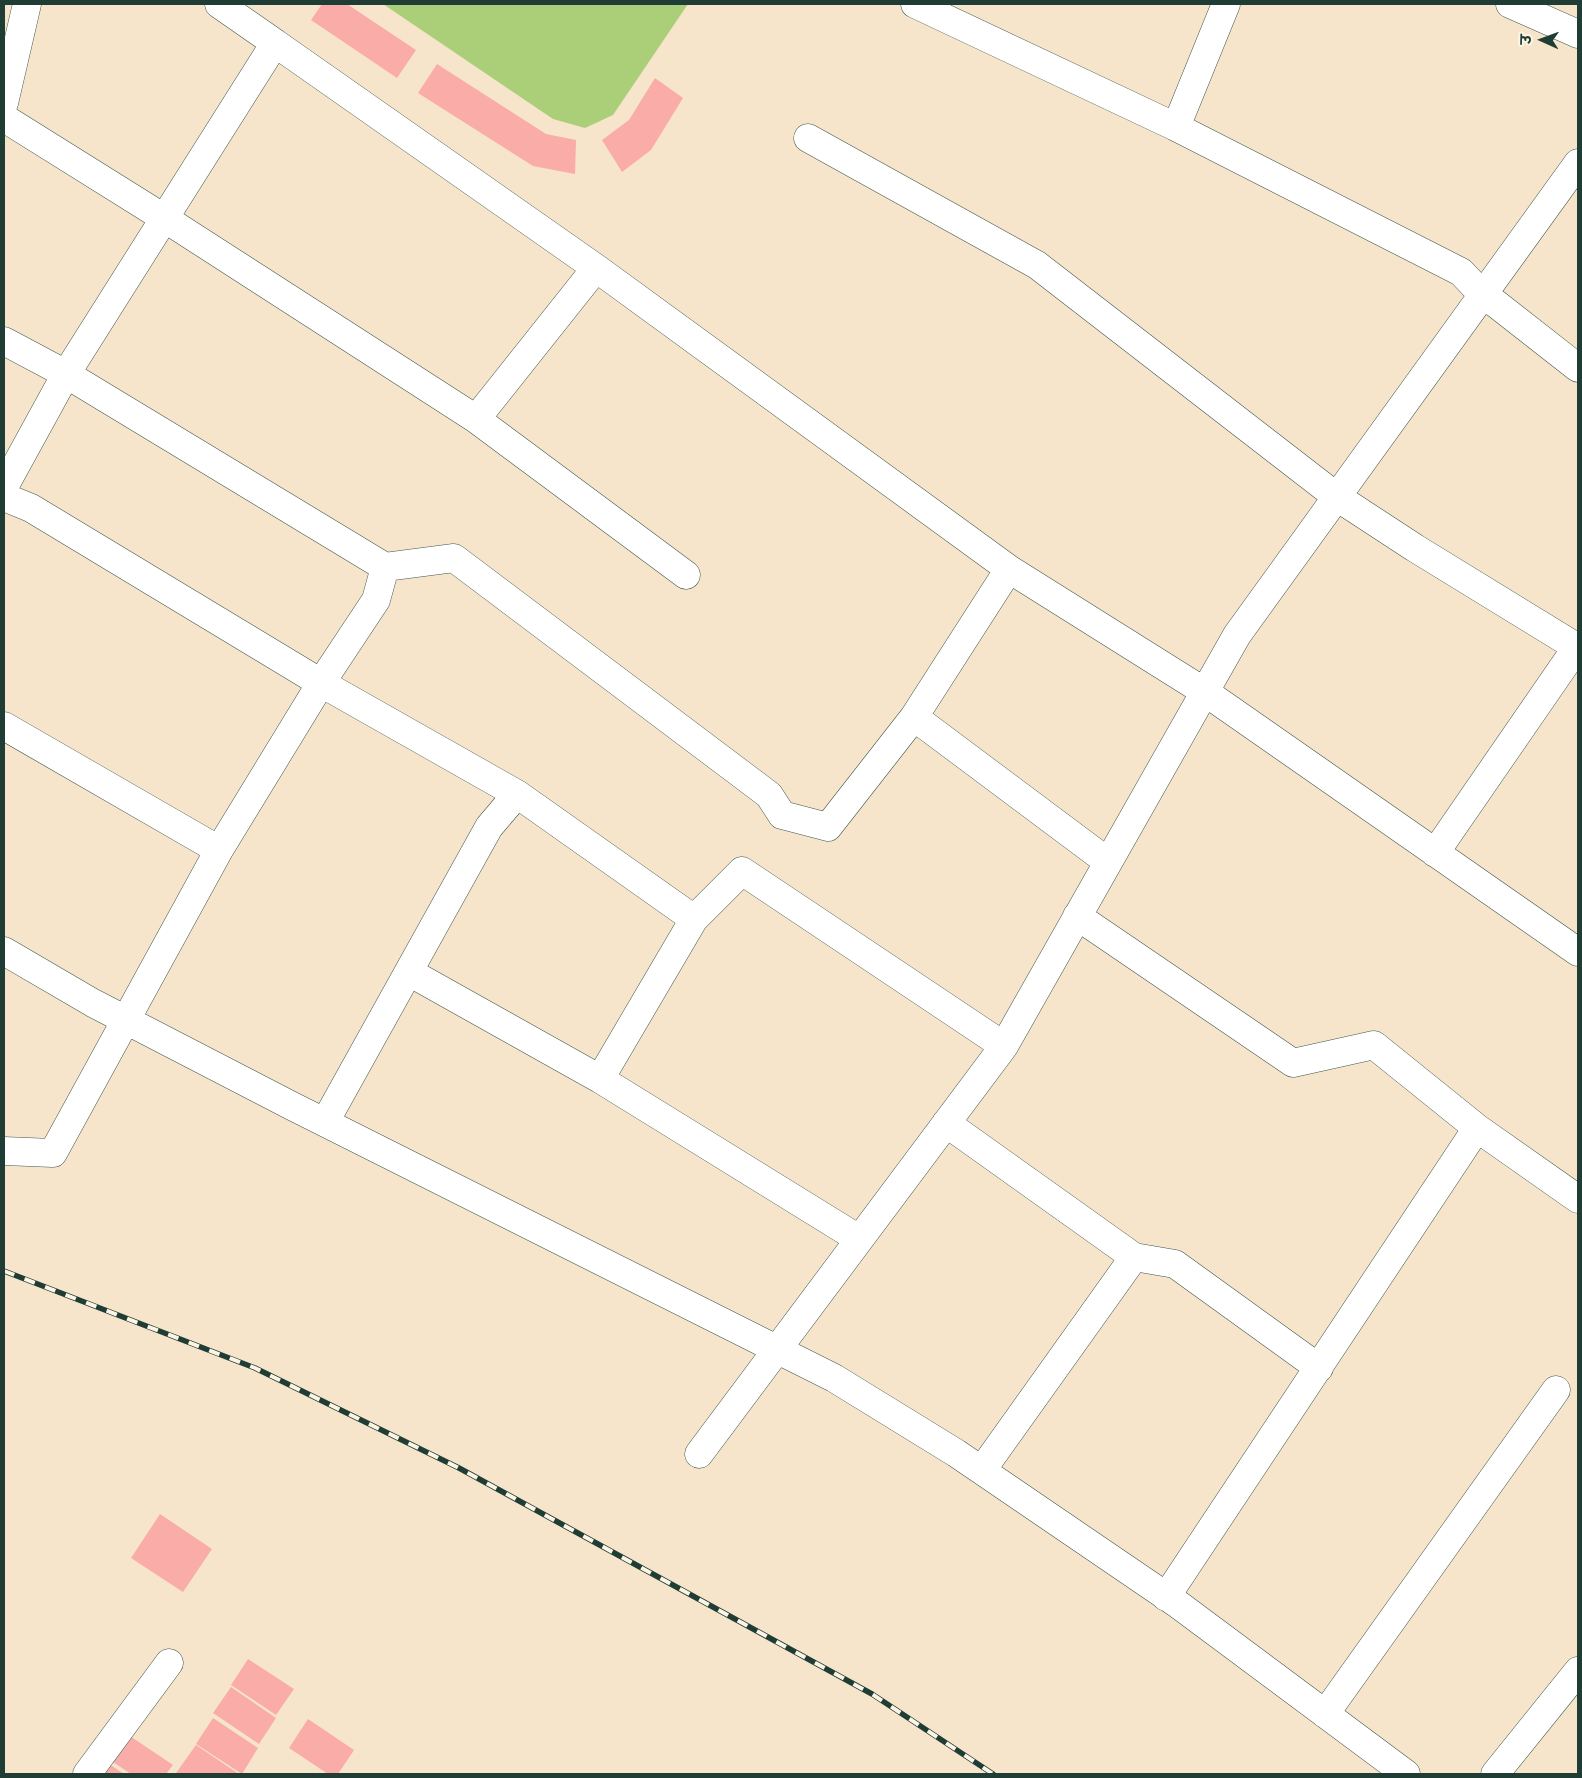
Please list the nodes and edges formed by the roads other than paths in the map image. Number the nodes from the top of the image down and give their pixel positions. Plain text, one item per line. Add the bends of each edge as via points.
1 (27, 4) edge
2 (219, 4) edge
3 (915, 4) edge
4 (1226, 4) edge
5 (1510, 4) edge
6 (1578, 34) edge
7 (274, 43) junction
8 (4, 104) edge
9 (4, 118) edge
10 (1176, 127) junction
11 (808, 138) dead end
12 (1578, 163) edge
13 (164, 218) junction
14 (596, 268) junction
15 (1481, 297) junction
16 (4, 342) edge
17 (1578, 368) edge
18 (66, 374) junction
19 (476, 419) junction
20 (4, 487) edge
21 (1337, 497) junction
22 (4, 498) edge
23 (385, 567) junction
24 (1009, 569) junction
25 (686, 574) dead end
26 (1577, 647) edge
27 (321, 683) junction
28 (1205, 692) junction
29 (914, 718) junction
30 (4, 726) edge
31 (517, 794) junction
32 (219, 850) junction
33 (1435, 853) junction
34 (1108, 862) junction
35 (1077, 916) junction
36 (694, 919) junction
37 (4, 951) edge
38 (1578, 952) edge
39 (409, 972) junction
40 (125, 1020) junction
41 (1004, 1046) junction
42 (600, 1079) junction
43 (325, 1122) junction
44 (946, 1123) junction
45 (1478, 1128) junction
46 (4, 1151) edge
47 (1578, 1199) edge
48 (859, 1239) junction
49 (1134, 1257) junction
50 (776, 1350) junction
51 (1319, 1368) junction
52 (1556, 1390) dead end
53 (699, 1454) dead end
54 (982, 1470) junction
55 (1166, 1597) junction
56 (169, 1663) dead end
57 (1578, 1671) edge
58 (1325, 1714) junction
59 (87, 1774) edge
60 (1406, 1774) edge
61 (1495, 1774) edge

1 - 8 street
2 - 7 street
3 - 10 street
4 - 10 street
5 - 6 street
7 - 13 street
7 - 14 street
9 - 13 street
10 - 15 street via 1461,272 1482,294
11 - 21 street via 1037,265
12 - 15 street
13 - 18 street
13 - 19 street
14 - 19 street
14 - 24 street
15 - 17 street via 1495,303
15 - 21 street
16 - 18 street
18 - 20 street
18 - 23 street
19 - 25 street
21 - 26 street
21 - 28 street via 1237,635
22 - 27 street via 31,508
23 - 27 street via 376,600
23 - 29 street via 454,558 769,795 782,815 828,827
24 - 28 street
24 - 29 street
26 - 33 street
27 - 31 street
27 - 32 street
28 - 33 street
28 - 34 street
29 - 34 street
30 - 32 street
31 - 36 street
31 - 39 street via 489,827
32 - 40 street
33 - 38 street
34 - 35 street
35 - 41 street
35 - 45 street via 1293,1063 1374,1045
36 - 41 street via 742,871
36 - 42 street
37 - 40 street
39 - 42 street
39 - 43 street
40 - 43 street
40 - 46 street via 53,1153
41 - 44 street
42 - 48 street
43 - 50 street
44 - 48 street
44 - 49 street
45 - 47 street
45 - 51 street
48 - 50 street
49 - 51 street via 1175,1264
49 - 54 street
50 - 53 street
50 - 54 street via 834,1378
51 - 55 street
52 - 58 street
54 - 55 street
55 - 58 street
56 - 59 street
57 - 61 street
58 - 60 street

